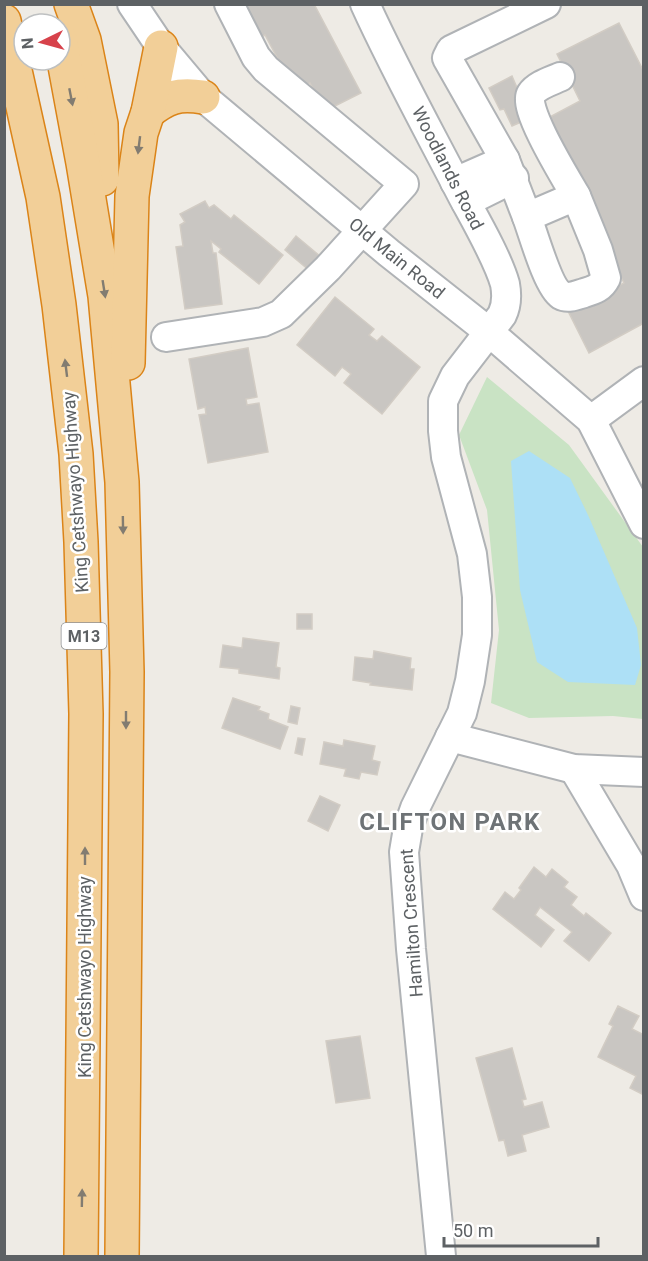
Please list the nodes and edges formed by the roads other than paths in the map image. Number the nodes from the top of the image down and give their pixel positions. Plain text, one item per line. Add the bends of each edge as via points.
1 (71, 4) edge
2 (132, 4) edge
3 (229, 4) edge
4 (365, 4) edge
5 (546, 4) edge
6 (4, 21) edge
7 (161, 47) junction
8 (66, 72) edge
9 (560, 77) dead end
10 (4, 96) edge
11 (203, 97) junction
12 (148, 112) junction
13 (509, 169) junction
14 (461, 192) junction
15 (576, 196) junction
16 (43, 197) junction
17 (527, 217) junction
18 (94, 227) junction
19 (363, 230) junction
20 (489, 332) junction
21 (166, 337) dead end
22 (644, 381) edge
23 (591, 420) junction
24 (122, 482) junction
25 (644, 524) edge
26 (450, 737) junction
27 (574, 769) junction
28 (644, 772) edge
29 (644, 896) edge
30 (81, 1257) edge
31 (122, 1257) edge
32 (441, 1257) edge

1 - 18 highway via 84,40 101,124 103,174
2 - 7 street, Old Main Road
3 - 19 street via 266,69 404,184
4 - 14 street, Woodlands Road
5 - 13 street via 451,50 447,58
6 - 16 highway, King Cetshwayo Highway / M13
7 - 11 street, Old Main Road
7 - 12 highway
8 -> 18 highway, M13
9 - 15 street via 534,91 530,106
10 - 16 highway
11 - 12 highway via 164,100
11 - 19 street, Old Main Road
12 -> 24 highway via 132,196
13 - 14 street
13 - 17 street
14 - 20 street, Woodlands Road via 504,283 505,309
15 - 17 street
15 - 17 street via 606,278 595,290 571,297 558,292
30 -> 16 highway, King Cetshwayo Highway / M13 via 86,726 81,542 74,431
18 -> 24 highway, M13 via 105,296
19 - 20 street, Old Main Road
19 - 21 street via 277,317
20 - 23 street, Old Main Road
20 - 26 street, Hamilton Crescent via 454,376 443,401 446,457 472,554 477,597 477,635 470,681 462,713
22 - 23 street
23 - 25 street, Old Main Road
24 -> 31 highway, M13 via 127,672
26 - 27 street
26 - 32 street, Hamilton Crescent via 408,828 404,852
27 - 28 street
27 - 29 street via 631,865

